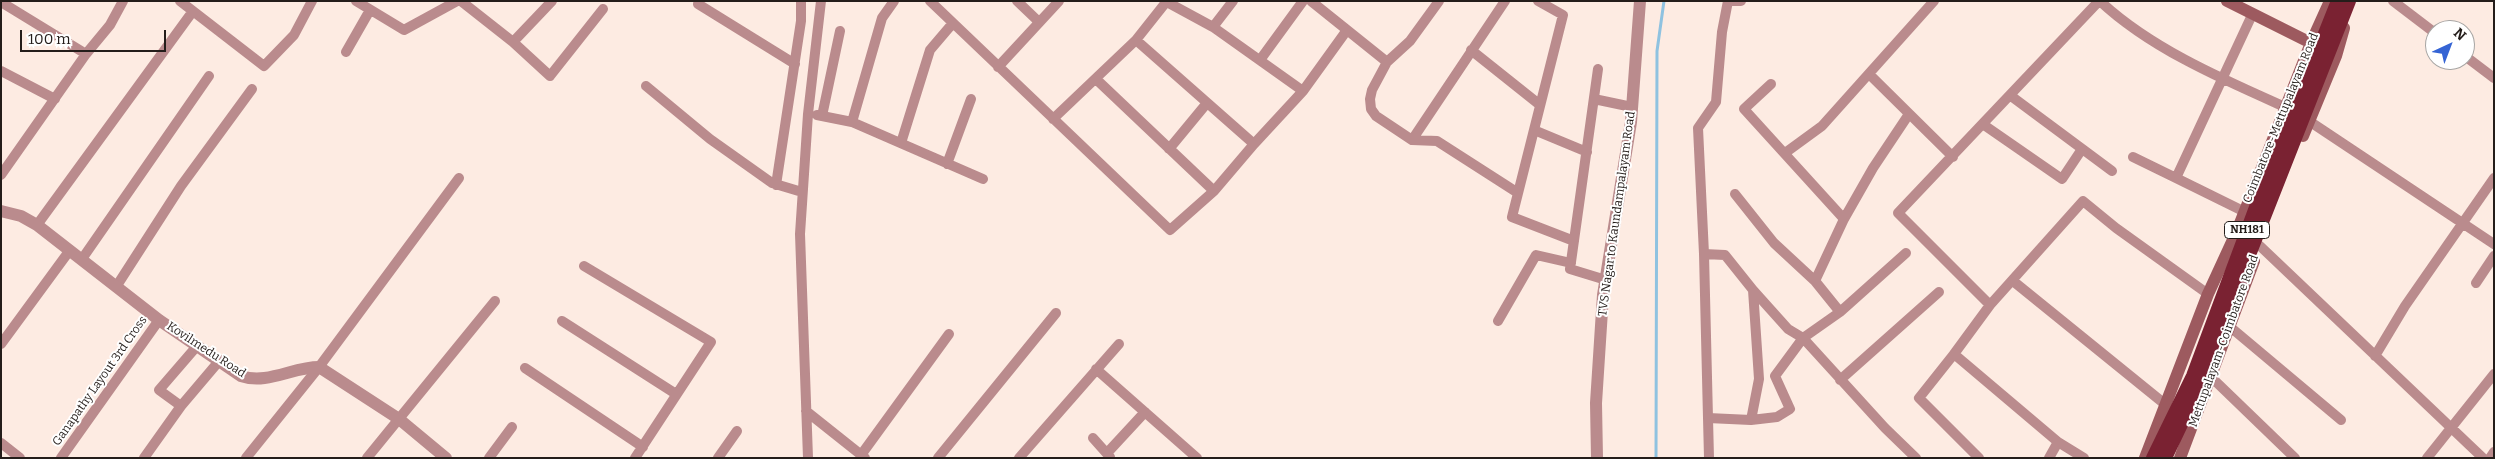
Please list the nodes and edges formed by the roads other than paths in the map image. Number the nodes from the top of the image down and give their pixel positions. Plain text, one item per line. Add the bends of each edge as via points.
1 (123, 1) edge
2 (180, 1) edge
3 (312, 1) edge
4 (356, 1) edge
5 (461, 1) edge
6 (552, 1) edge
7 (801, 1) edge
8 (821, 1) edge
9 (894, 1) edge
10 (930, 1) edge
11 (1017, 1) edge
12 (1059, 1) edge
13 (1232, 1) edge
14 (1304, 1) edge
15 (1311, 1) edge
16 (1439, 1) edge
17 (1504, 1) edge
18 (1538, 1) edge
19 (1640, 1) edge
20 (1728, 1) edge
21 (1733, 1) edge
22 (1741, 1) edge
23 (1934, 1) edge
24 (2100, 1) edge
25 (2227, 1) edge
26 (2330, 1) edge
27 (2338, 1) edge
28 (2348, 1) edge
29 (2355, 1) edge
30 (2393, 1) edge
31 (1, 2) edge
32 (1167, 2) edge
33 (449, 3) edge
34 (698, 4) dead end
35 (603, 9) dead end
36 (370, 10) junction
37 (193, 11) junction
38 (2252, 15) junction
39 (1039, 22) junction
40 (953, 23) junction
41 (2425, 25) edge
42 (1213, 27) junction
43 (1347, 30) junction
44 (840, 31) dead end
45 (1136, 40) junction
46 (513, 42) junction
47 (2310, 43) junction
48 (1471, 50) junction
49 (346, 52) dead end
50 (86, 54) junction
51 (2336, 56) junction
52 (1260, 60) junction
53 (1387, 62) junction
54 (795, 64) junction
55 (2475, 64) edge
56 (998, 67) junction
57 (1598, 69) dead end
58 (1, 71) edge
59 (1869, 74) junction
60 (209, 76) dead end
61 (2494, 78) edge
62 (1097, 80) junction
63 (2223, 80) junction
64 (1772, 84) dead end
65 (646, 86) dead end
66 (252, 89) dead end
67 (1304, 91) junction
68 (2011, 96) junction
69 (56, 99) junction
70 (970, 99) dead end
71 (1594, 100) junction
72 (1207, 103) junction
73 (1540, 105) junction
74 (1632, 107) junction
75 (2285, 107) junction
76 (808, 114) junction
77 (1909, 114) junction
78 (822, 116) junction
79 (1053, 119) junction
80 (852, 122) junction
81 (2309, 122) junction
82 (1984, 125) junction
83 (1534, 130) junction
84 (1412, 140) junction
85 (900, 143) junction
86 (1254, 144) junction
87 (1169, 148) junction
88 (2082, 149) junction
89 (1587, 152) junction
90 (1785, 153) junction
91 (1953, 157) junction
92 (2133, 158) dead end
93 (947, 164) junction
94 (2112, 171) dead end
95 (1, 175) edge
96 (458, 178) dead end
97 (2176, 178) junction
98 (2494, 178) edge
99 (983, 179) dead end
100 (776, 185) junction
101 (1214, 191) junction
102 (802, 192) junction
103 (1518, 193) junction
104 (1735, 194) dead end
105 (1, 211) edge
106 (2244, 211) junction
107 (1844, 219) junction
108 (2464, 223) junction
109 (37, 225) junction
110 (1574, 241) junction
111 (2494, 244) edge
112 (2260, 246) junction
113 (70, 250) junction
114 (1906, 253) dead end
115 (1704, 254) junction
116 (2494, 256) edge
117 (82, 259) junction
118 (1571, 263) junction
119 (584, 266) dead end
120 (1606, 280) junction
121 (1815, 281) junction
122 (2013, 281) junction
123 (2476, 283) dead end
124 (116, 287) junction
125 (1754, 290) junction
126 (1939, 292) dead end
127 (2208, 294) junction
128 (495, 300) dead end
129 (1990, 306) junction
130 (1840, 312) junction
131 (1056, 313) dead end
132 (159, 320) junction
133 (562, 321) dead end
134 (1498, 321) dead end
135 (2229, 326) junction
136 (949, 334) dead end
137 (1804, 338) junction
138 (1, 344) edge
139 (1118, 344) dead end
140 (197, 346) junction
141 (1954, 354) junction
142 (2375, 356) junction
143 (220, 360) junction
144 (319, 367) junction
145 (525, 368) dead end
146 (1096, 369) junction
147 (2494, 374) edge
148 (2211, 377) junction
149 (1840, 380) junction
150 (676, 394) junction
151 (2166, 405) junction
152 (181, 406) junction
153 (806, 411) junction
154 (1145, 412) junction
155 (1708, 418) junction
156 (399, 419) junction
157 (1751, 420) junction
158 (2341, 420) dead end
159 (512, 428) dead end
160 (2450, 428) junction
161 (737, 431) dead end
162 (1093, 438) dead end
163 (2058, 442) junction
164 (1, 444) edge
165 (643, 447) junction
166 (2494, 452) edge
167 (1109, 455) edge
168 (863, 456) edge
169 (20, 458) edge
170 (61, 458) edge
171 (144, 458) edge
172 (246, 458) edge
173 (367, 458) edge
174 (445, 458) edge
175 (489, 458) edge
176 (635, 458) edge
177 (718, 458) edge
178 (808, 458) edge
179 (938, 458) edge
180 (1019, 458) edge
181 (1197, 458) edge
182 (1597, 458) edge
183 (1709, 458) edge
184 (1916, 458) edge
185 (1978, 458) edge
186 (2049, 458) edge
187 (2084, 458) edge
188 (2146, 458) edge
189 (2154, 458) edge
190 (2165, 458) edge
191 (2180, 458) edge
192 (2295, 458) edge
193 (2427, 458) edge
194 (2483, 458) edge
195 (2490, 458) edge

1 - 50 street via 110,25
2 - 37 street
3 - 37 street via 294,35 264,66
4 - 36 street
5 - 46 street
6 - 46 street
7 - 54 street
8 - 76 street
9 - 80 street via 882,18
10 - 40 street
11 - 39 street
12 - 39 street
13 - 42 street
14 - 52 street
15 - 43 street
16 - 53 street via 1410,41
17 - 48 street
18 - 73 street via 1563,15
19 - 74 street, TVS Nagar to Kaundampalayam Road
20 - 115 street via 1716,102 1698,128
21 - 22 street
23 - 59 street
24 - 63 street via 2124,24
24 - 68 street via 2024,78
25 - 38 main road
26 - 47 main road, Coimbatore-Mettupalayam Road
27 - 189 highway, NH181, bridge via 2193,376
28 - 190 highway, NH181, bridge via 2221,326 2204,378
29 - 51 main road, Mettupalayam-Coimbatore Road
30 - 41 street
31 - 50 street
32 - 42 street
32 - 45 street
33 - 36 street via 404,30
34 - 54 street
35 - 46 street via 550,76
36 - 49 street
37 - 109 street
38 - 47 main road
38 - 63 street
39 - 56 street
40 - 56 street
40 - 85 street via 930,50
42 - 52 street
43 - 53 street
43 - 67 street
44 - 78 street
45 - 62 street
45 - 72 street
47 - 51 main road
47 - 75 main road, Coimbatore-Mettupalayam Road
48 - 73 street
48 - 84 street
50 - 69 street
51 - 81 main road, Mettupalayam-Coimbatore Road
52 - 67 street
53 - 84 street via 1372,90 1371,109 1376,116
54 - 100 street
55 - 61 street
56 - 79 street
57 - 71 street
58 - 69 street
59 - 77 street
59 - 90 street via 1822,126
60 - 117 street
62 - 79 street
62 - 87 street
63 - 75 street
63 - 97 street
64 - 90 street via 1744,108
65 - 100 street via 710,139
66 - 124 street via 181,186
67 - 86 street
68 - 82 street
68 - 88 street
69 - 95 street
70 - 93 street
71 - 74 street
71 - 89 street
72 - 86 street
72 - 87 street
73 - 83 street
74 - 120 street, TVS Nagar to Kaundampalayam Road
75 - 106 main road, Coimbatore-Mettupalayam Road
76 - 78 street
76 - 102 street
77 - 91 street
77 - 107 street
78 - 80 street
79 - 101 street via 1170,230
80 - 85 street
81 - 108 street
81 - 112 main road, Mettupalayam-Coimbatore Road
82 - 88 street via 2062,179
82 - 91 street
83 - 89 street
83 - 103 street
84 - 103 street via 1437,141
85 - 93 street
86 - 101 street
87 - 101 street
88 - 94 street
89 - 110 street
90 - 107 street
91 - 129 street via 1898,212
92 - 97 street
93 - 99 street
96 - 144 street
97 - 106 street
98 - 108 street
100 - 102 street
102 - 153 street via 800,234
103 - 110 street via 1512,217
104 - 121 street via 1774,243
105 - 109 street, Kovilmedu Road
106 - 127 main road, Coimbatore-Mettupalayam Road
107 - 121 street
108 - 111 street
108 - 142 street via 2405,306
109 - 113 street, Kovilmedu Road
110 - 118 street
112 - 135 main road, Mettupalayam-Coimbatore Road
112 - 142 street
113 - 117 street, Kovilmedu Road
113 - 138 street
114 - 130 street
115 - 125 street via 1725,255
115 - 155 street
116 - 123 street
117 - 124 street, Kovilmedu Road
118 - 120 street via 1570,270
118 - 134 street via 1536,255
119 - 150 street via 711,342
120 - 182 street, TVS Nagar to Kaundampalayam Road via 1596,402
121 - 130 street
122 - 127 street via 2082,201
122 - 129 street
122 - 151 street
124 - 132 street, Kovilmedu Road
125 - 137 street via 1788,329
125 - 157 street via 1758,379
126 - 149 street
127 - 151 main road, Coimbatore-Mettupalayam Road
128 - 156 street
129 - 141 street
130 - 137 street
131 - 179 street
132 - 140 street, Kovilmedu Road
132 - 170 street, Ganapathy Layout 3rd Cross
133 - 150 street
135 - 148 main road, Mettupalayam-Coimbatore Road
135 - 158 street
136 - 168 street
137 - 149 street
137 - 157 street via 1775,376 1790,409 1777,417
139 - 146 street
140 - 143 street, Kovilmedu Road
140 - 152 street via 159,390
141 - 163 street
141 - 185 street via 1919,398
142 - 160 street
143 - 144 street, Kovilmedu Road via 242,376 254,380
143 - 152 street
144 - 156 street
144 - 172 street
145 - 165 street
146 - 154 street
146 - 180 street
147 - 160 street
148 - 191 main road, Mettupalayam-Coimbatore Road
148 - 192 street
149 - 184 street
150 - 165 street
151 - 188 main road, Coimbatore-Mettupalayam Road
152 - 171 street
153 - 168 street
153 - 178 street
154 - 167 street
154 - 181 street
155 - 157 street
155 - 183 street
156 - 173 street
156 - 174 street
159 - 175 street
160 - 193 street
160 - 194 street
161 - 177 street
162 - 167 street
163 - 186 street
163 - 187 street
164 - 169 street
165 - 176 street
166 - 195 street

